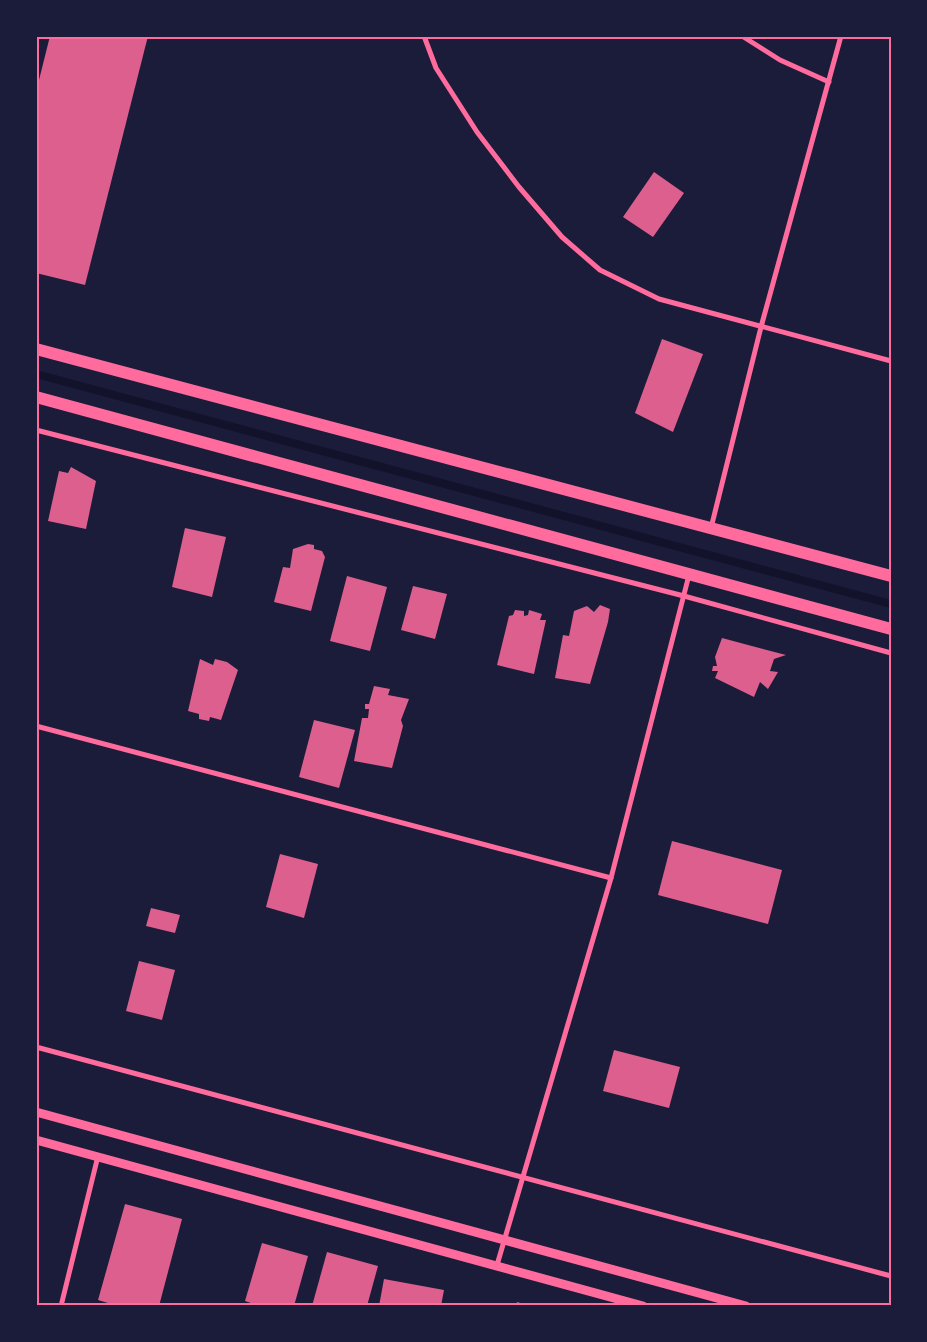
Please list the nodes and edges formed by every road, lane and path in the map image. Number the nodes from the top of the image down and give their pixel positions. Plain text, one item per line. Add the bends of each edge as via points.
1 (424, 36) edge
2 (742, 36) edge
3 (841, 36) edge
4 (829, 82) junction
5 (761, 328) junction
6 (36, 349) edge
7 (891, 361) edge
8 (36, 397) edge
9 (36, 430) edge
10 (711, 528) junction
11 (689, 576) junction
12 (891, 576) edge
13 (684, 596) junction
14 (891, 629) edge
15 (891, 653) edge
16 (36, 726) edge
17 (611, 878) junction
18 (36, 1047) edge
19 (36, 1112) edge
20 (36, 1140) edge
21 (98, 1156) junction
22 (522, 1178) junction
23 (504, 1238) junction
24 (497, 1265) junction
25 (891, 1276) edge
26 (61, 1306) edge
27 (643, 1306) edge
28 (746, 1306) edge

1 - 5 street via 436,68 476,132 562,237 600,270 659,298
2 - 4 street via 780,60
3 - 4 street
4 - 5 street
5 - 7 street
5 - 10 street
6 - 10 main road
8 - 11 main road
9 - 13 street
10 - 12 main road
11 - 13 street
11 - 14 main road
13 - 15 street
13 - 17 street
16 - 17 street
17 - 22 street
18 - 22 street
19 - 23 street
20 - 21 street
21 - 24 street
21 - 26 street
22 - 23 street
22 - 25 street
23 - 24 street
23 - 28 street
24 - 27 street

